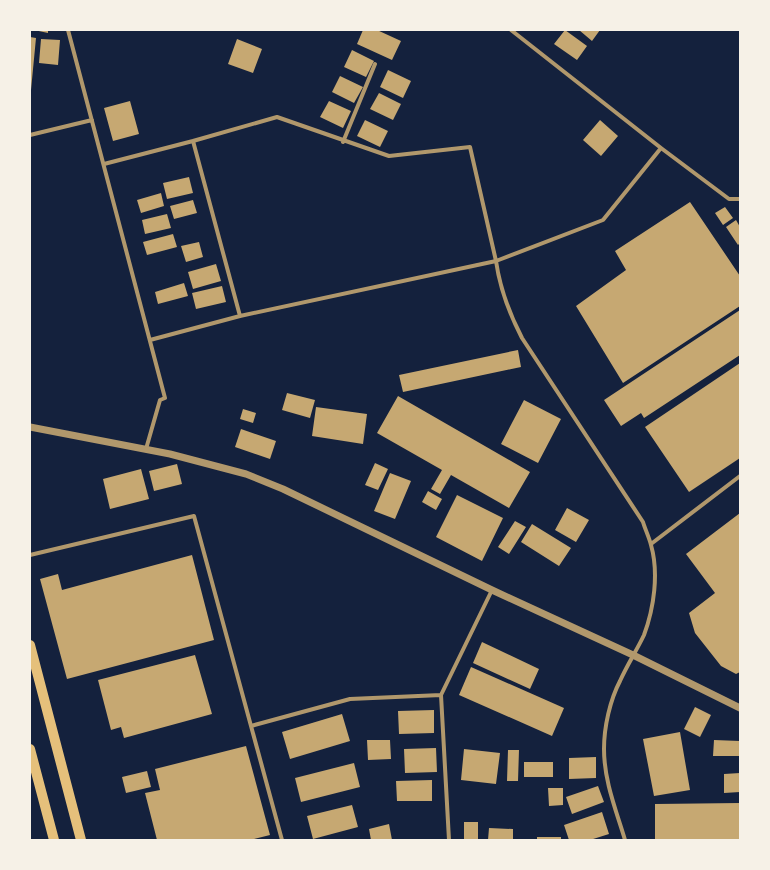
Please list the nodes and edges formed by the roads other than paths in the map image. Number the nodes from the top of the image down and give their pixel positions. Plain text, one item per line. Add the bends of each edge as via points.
1 (68, 30) edge
2 (511, 30) edge
3 (375, 64) dead end
4 (92, 120) junction
5 (30, 135) edge
6 (193, 141) junction
7 (343, 142) junction
8 (661, 148) junction
9 (104, 164) junction
10 (740, 199) edge
11 (496, 262) junction
12 (240, 316) junction
13 (150, 340) junction
14 (30, 427) edge
15 (146, 449) junction
16 (740, 476) edge
17 (651, 544) junction
18 (30, 555) edge
19 (492, 590) junction
20 (30, 645) edge
21 (633, 655) junction
22 (441, 695) junction
23 (740, 708) edge
24 (251, 726) junction
25 (30, 748) edge
26 (54, 840) edge
27 (81, 840) edge
28 (282, 840) edge
29 (449, 840) edge
30 (625, 840) edge

1 - 4 street
2 - 8 street
3 - 7 street
4 - 5 street
4 - 9 street
6 - 7 street via 278,117
6 - 9 street
6 - 12 street
7 - 11 street via 389,156 470,147
8 - 10 street via 729,199
8 - 11 street via 603,220
9 - 13 street
11 - 12 street
11 - 17 street via 509,312 522,338 642,522
12 - 13 street
13 - 15 street via 166,398 160,400
14 - 15 street
15 - 19 street via 246,474 283,489
16 - 17 street
17 - 21 street via 655,578 651,610 644,635
18 - 24 street via 194,516
19 - 21 street
19 - 22 street
20 - 27 main road
21 - 23 street
21 - 30 street via 619,682 609,712 604,748 606,780
22 - 24 street via 350,699
22 - 29 street
24 - 28 street
25 - 26 main road

